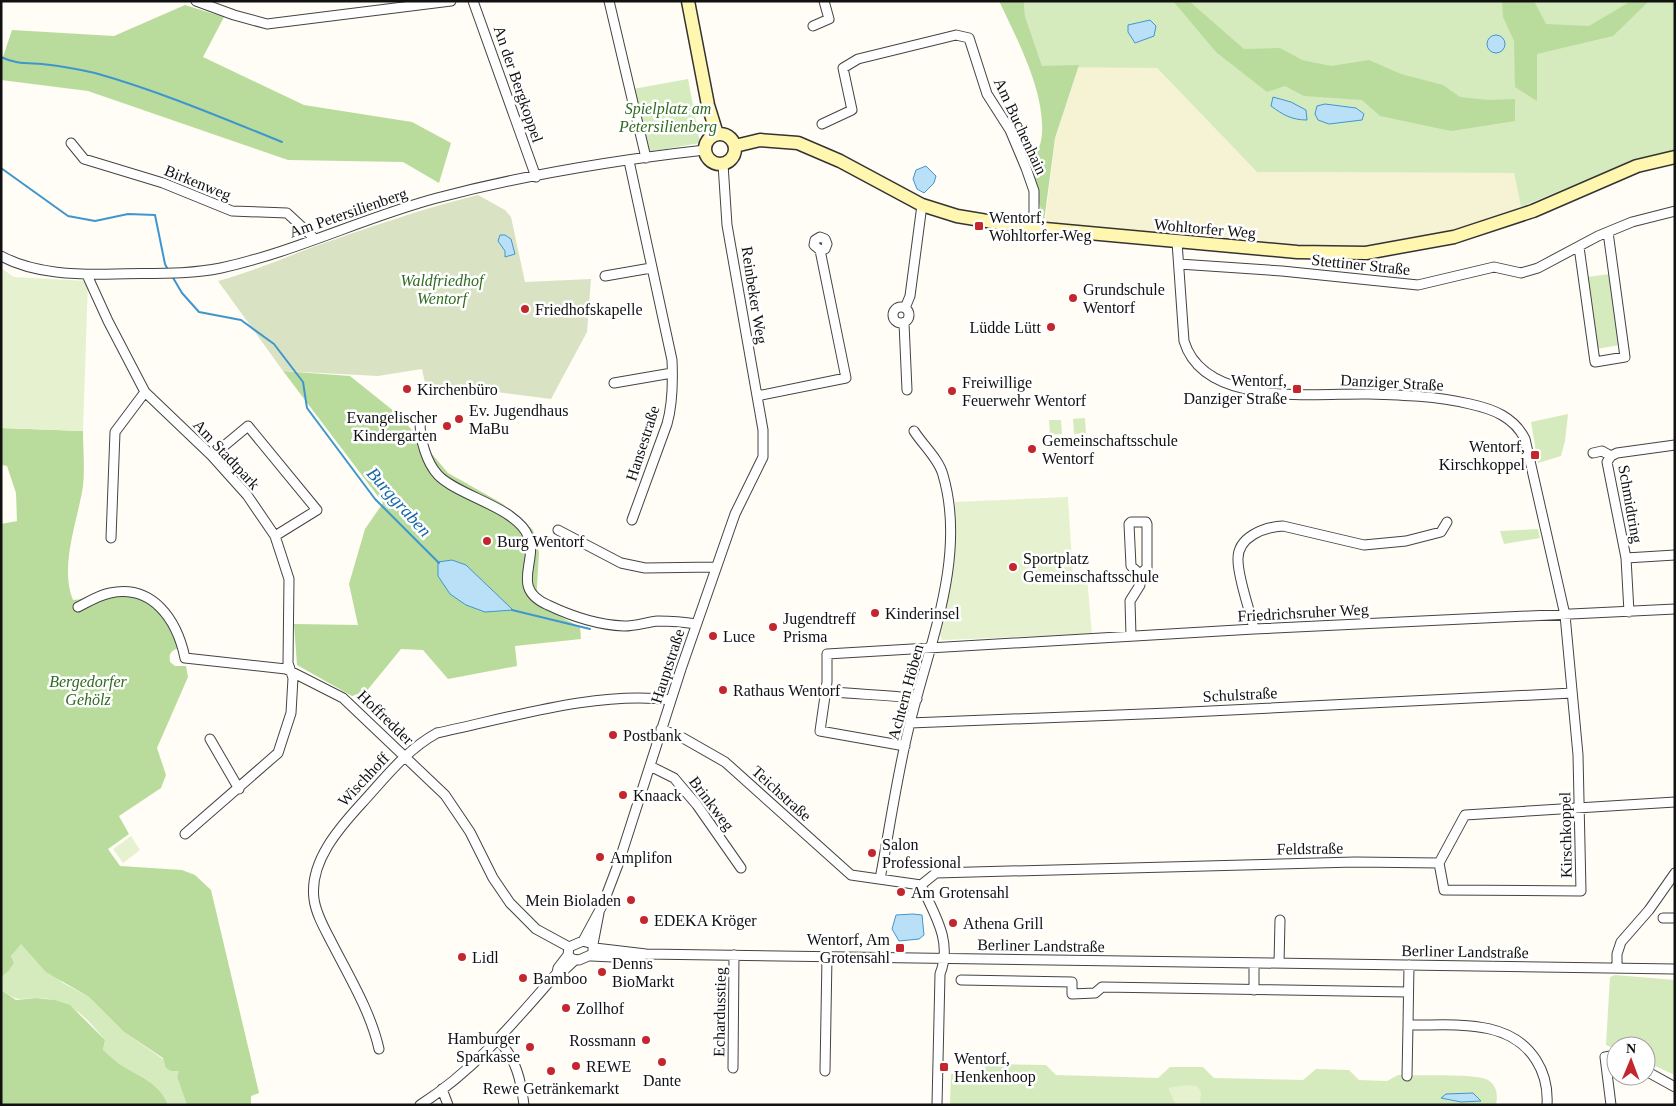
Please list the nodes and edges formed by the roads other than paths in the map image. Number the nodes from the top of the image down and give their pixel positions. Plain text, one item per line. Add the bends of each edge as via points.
1 (196, 1) edge
2 (451, 1) edge
3 (473, 1) edge
4 (609, 1) edge
5 (688, 1) edge
6 (824, 1) edge
7 (813, 26) dead end
8 (822, 124) dead end
9 (717, 134) junction
10 (71, 143) dead end
11 (735, 146) junction
12 (705, 150) junction
13 (1675, 157) edge
14 (646, 158) junction
15 (629, 161) junction
16 (723, 164) junction
17 (536, 177) junction
18 (922, 205) junction
19 (1675, 211) edge
20 (1034, 228) junction
21 (1608, 232) junction
22 (315, 238) junction
23 (1177, 242) junction
24 (1579, 247) junction
25 (820, 250) dead end
26 (1, 256) edge
27 (1179, 264) junction
28 (651, 268) junction
29 (87, 275) junction
30 (605, 276) dead end
31 (906, 308) junction
32 (904, 323) junction
33 (672, 373) junction
34 (614, 383) dead end
35 (907, 390) dead end
36 (145, 392) junction
37 (757, 396) junction
38 (420, 422) dead end
39 (763, 430) joint
40 (914, 431) dead end
41 (1675, 445) edge
42 (1593, 453) dead end
43 (212, 456) junction
44 (1611, 456) junction
45 (632, 520) dead end
46 (1447, 522) dead end
47 (558, 530) dead end
48 (275, 536) junction
49 (110, 538) dead end
50 (1675, 555) edge
51 (1626, 558) junction
52 (715, 567) junction
53 (1140, 574) junction
54 (78, 607) dead end
55 (1675, 609) edge
56 (1629, 612) junction
57 (1565, 615) junction
58 (696, 624) junction
59 (1254, 629) junction
60 (1131, 636) junction
61 (933, 647) junction
62 (291, 673) junction
63 (826, 691) junction
64 (1572, 693) junction
65 (917, 699) junction
66 (671, 700) junction
67 (910, 723) junction
68 (661, 729) junction
69 (210, 739) dead end
70 (905, 746) junction
71 (405, 756) junction
72 (650, 766) junction
73 (239, 789) junction
74 (1675, 802) edge
75 (1581, 806) junction
76 (185, 834) dead end
77 (1439, 863) junction
78 (741, 868) dead end
79 (1675, 873) edge
80 (880, 879) junction
81 (921, 885) junction
82 (599, 913) junction
83 (1663, 918) dead end
84 (1675, 918) edge
85 (1280, 920) dead end
86 (583, 941) junction
87 (593, 949) junction
88 (571, 954) junction
89 (734, 955) junction
90 (827, 957) junction
91 (945, 959) junction
92 (1254, 963) junction
93 (1279, 963) junction
94 (1409, 965) junction
95 (1617, 968) junction
96 (1675, 969) edge
97 (961, 980) dead end
98 (1254, 990) junction
99 (1408, 992) junction
100 (1408, 1025) junction
101 (499, 1041) junction
102 (379, 1049) dead end
103 (732, 1068) dead end
104 (825, 1071) dead end
105 (1407, 1076) dead end
106 (1656, 1076) edge
107 (1609, 1086) edge
108 (1675, 1087) edge
109 (442, 1089) junction
110 (420, 1105) edge
111 (448, 1105) edge
112 (524, 1105) edge
113 (937, 1105) edge
114 (1547, 1105) edge
115 (1611, 1105) edge

1 - 2 street via 267,24
3 - 17 street, An der Bergkoppel
4 - 14 street
5 - 9 main road
6 - 7 street via 829,19
8 - 20 street, Am Buchenhain via 852,110 843,68 858,59 956,35 969,38 988,94 1010,130 1034,191
9 - 11 main road via 730,138
9 - 12 main road via 709,139
10 - 22 street, Birkenweg via 84,160 163,183 232,211 287,213
11 - 16 main road via 731,159
11 - 18 main road, Wohltorfer Weg via 760,140 798,144 840,160
12 - 14 street, Am Petersilienberg
12 - 16 main road via 711,161
13 - 23 main road, Wohltorfer Weg via 1637,166 1520,216 1454,237 1409,245 1366,252 1297,252
14 - 15 street, Am Petersilienberg
15 - 17 street, Am Petersilienberg
15 - 28 street, Hansestraße
16 - 37 street, Reinbeker Weg via 727,225
17 - 22 street, Am Petersilienberg via 436,198
18 - 20 main road, Wohltorfer Weg via 957,216
18 - 31 street
19 - 21 street, Stettiner Straße
20 - 23 main road, Wohltorfer Weg
21 - 24 street, Stettiner Straße
21 - 24 street via 1625,358 1595,362
22 - 29 street, Am Petersilienberg via 283,251 220,268
23 - 27 street, Danziger Straße
24 - 27 street, Stettiner Straße via 1521,273 1494,268 1418,285
25 - 37 street via 846,378
26 - 29 street, Am Petersilienberg via 18,266
27 - 57 street, Danziger Straße via 1187,351 1197,366 1229,384 1258,392 1444,398 1496,412 1519,427 1530,456
28 - 30 street
28 - 33 street, Hansestraße via 672,360
29 - 36 street, Am Stadtpark
31 - 32 street via 909,315
31 - 32 street via 898,308 893,314 896,322
32 - 35 street
33 - 34 street, Hansestraße
33 - 45 street, Hansestraße via 667,424
36 - 43 street, Am Stadtpark
36 - 49 street via 116,432
37 - 39 street, Reinbeker Weg
38 - 58 street via 420,436 438,475 500,508 528,534 531,546 526,578 532,595 546,605 608,624
39 - 52 street, Hauptstraße via 763,457 735,514
40 - 61 street, Achtern Höben via 943,472 949,501 950,557
41 - 44 street, Schmidtring
42 - 44 street, Schmidtring via 1602,451
43 - 48 street, Am Stadtpark via 247,495
43 - 48 street via 248,426 317,510
44 - 51 street, Schmidtring via 1607,462
46 - 59 street via 1441,532 1416,539 1364,545 1283,526 1270,526 1260,531 1242,547 1238,560
47 - 52 street via 621,563 645,568
48 - 62 street, Am Stadtpark via 289,579 288,663
50 - 51 street, Schmidtring
51 - 56 street, Schmidtring
52 - 58 street, Hauptstraße
53 - 53 street via 1147,568 1147,524 1131,522 1131,566
53 - 60 street via 1140,585 1130,600
54 - 62 street, Hoffredder via 110,593 140,593 163,609 185,658 268,666
55 - 56 street, Friedrichsruher Weg
56 - 57 street, Friedrichsruher Weg
57 - 59 street, Friedrichsruher Weg
57 - 64 street, Kirschkoppel
58 - 66 street, Hauptstraße
59 - 60 street, Friedrichsruher Weg
60 - 61 street, Friedrichsruher Weg
61 - 63 street, Friedrichsruher Weg via 827,654
61 - 65 street, Achtern Höben
62 - 71 street, Hoffredder via 344,698
62 - 73 street, Am Stadtpark via 294,678 291,714 278,753
63 - 65 street
63 - 70 street via 820,731
64 - 67 street, Schulstraße
64 - 75 street, Kirschkoppel
65 - 67 street, Achtern Höben
66 - 68 street, Hauptstraße
66 - 71 street, Wischhoff via 651,697 600,699 436,733
67 - 70 street, Achtern Höben
68 - 72 street, Hauptstraße
68 - 80 street, Teichstraße via 725,762 851,875
69 - 73 street
70 - 80 street, Achtern Höben
71 - 88 street, Hoffredder via 445,795 470,832 492,878 510,903 536,929
71 - 102 street, Wischhoff via 340,827 320,863 314,898 326,932 373,1028
72 - 78 street, Brinkweg via 674,778
72 - 82 street, Hauptstraße
73 - 76 street, Am Stadtpark
74 - 75 street
75 - 77 street via 1465,815
75 - 77 street, Kirschkoppel via 1581,891 1444,890
77 - 81 street, Feldstraße via 1355,862 936,873
79 - 95 street via 1621,942
80 - 81 street
81 - 91 street via 944,938
82 - 86 street, Hauptstraße
82 - 87 street, Hauptstraße
83 - 84 street
85 - 93 street
86 - 87 street
86 - 88 street
87 - 88 street
87 - 89 street, Berliner Landstraße via 635,958 646,954
88 - 101 street
89 - 90 street, Berliner Landstraße
89 - 103 street, Echardusstieg
90 - 91 street, Berliner Landstraße
90 - 104 street
91 - 92 street, Berliner Landstraße
91 - 113 street via 940,974
92 - 93 street, Berliner Landstraße
92 - 98 street
93 - 94 street, Berliner Landstraße
94 - 95 street, Berliner Landstraße
94 - 99 street
95 - 96 street, Berliner Landstraße
97 - 98 street via 1072,982 1072,994 1096,993 1102,987
98 - 99 street
99 - 100 street
100 - 105 street
100 - 114 street via 1486,1028 1514,1037 1539,1064 1546,1085
101 - 109 street
101 - 112 street via 516,1065
106 - 108 street
107 - 115 street
109 - 110 street
109 - 111 street

